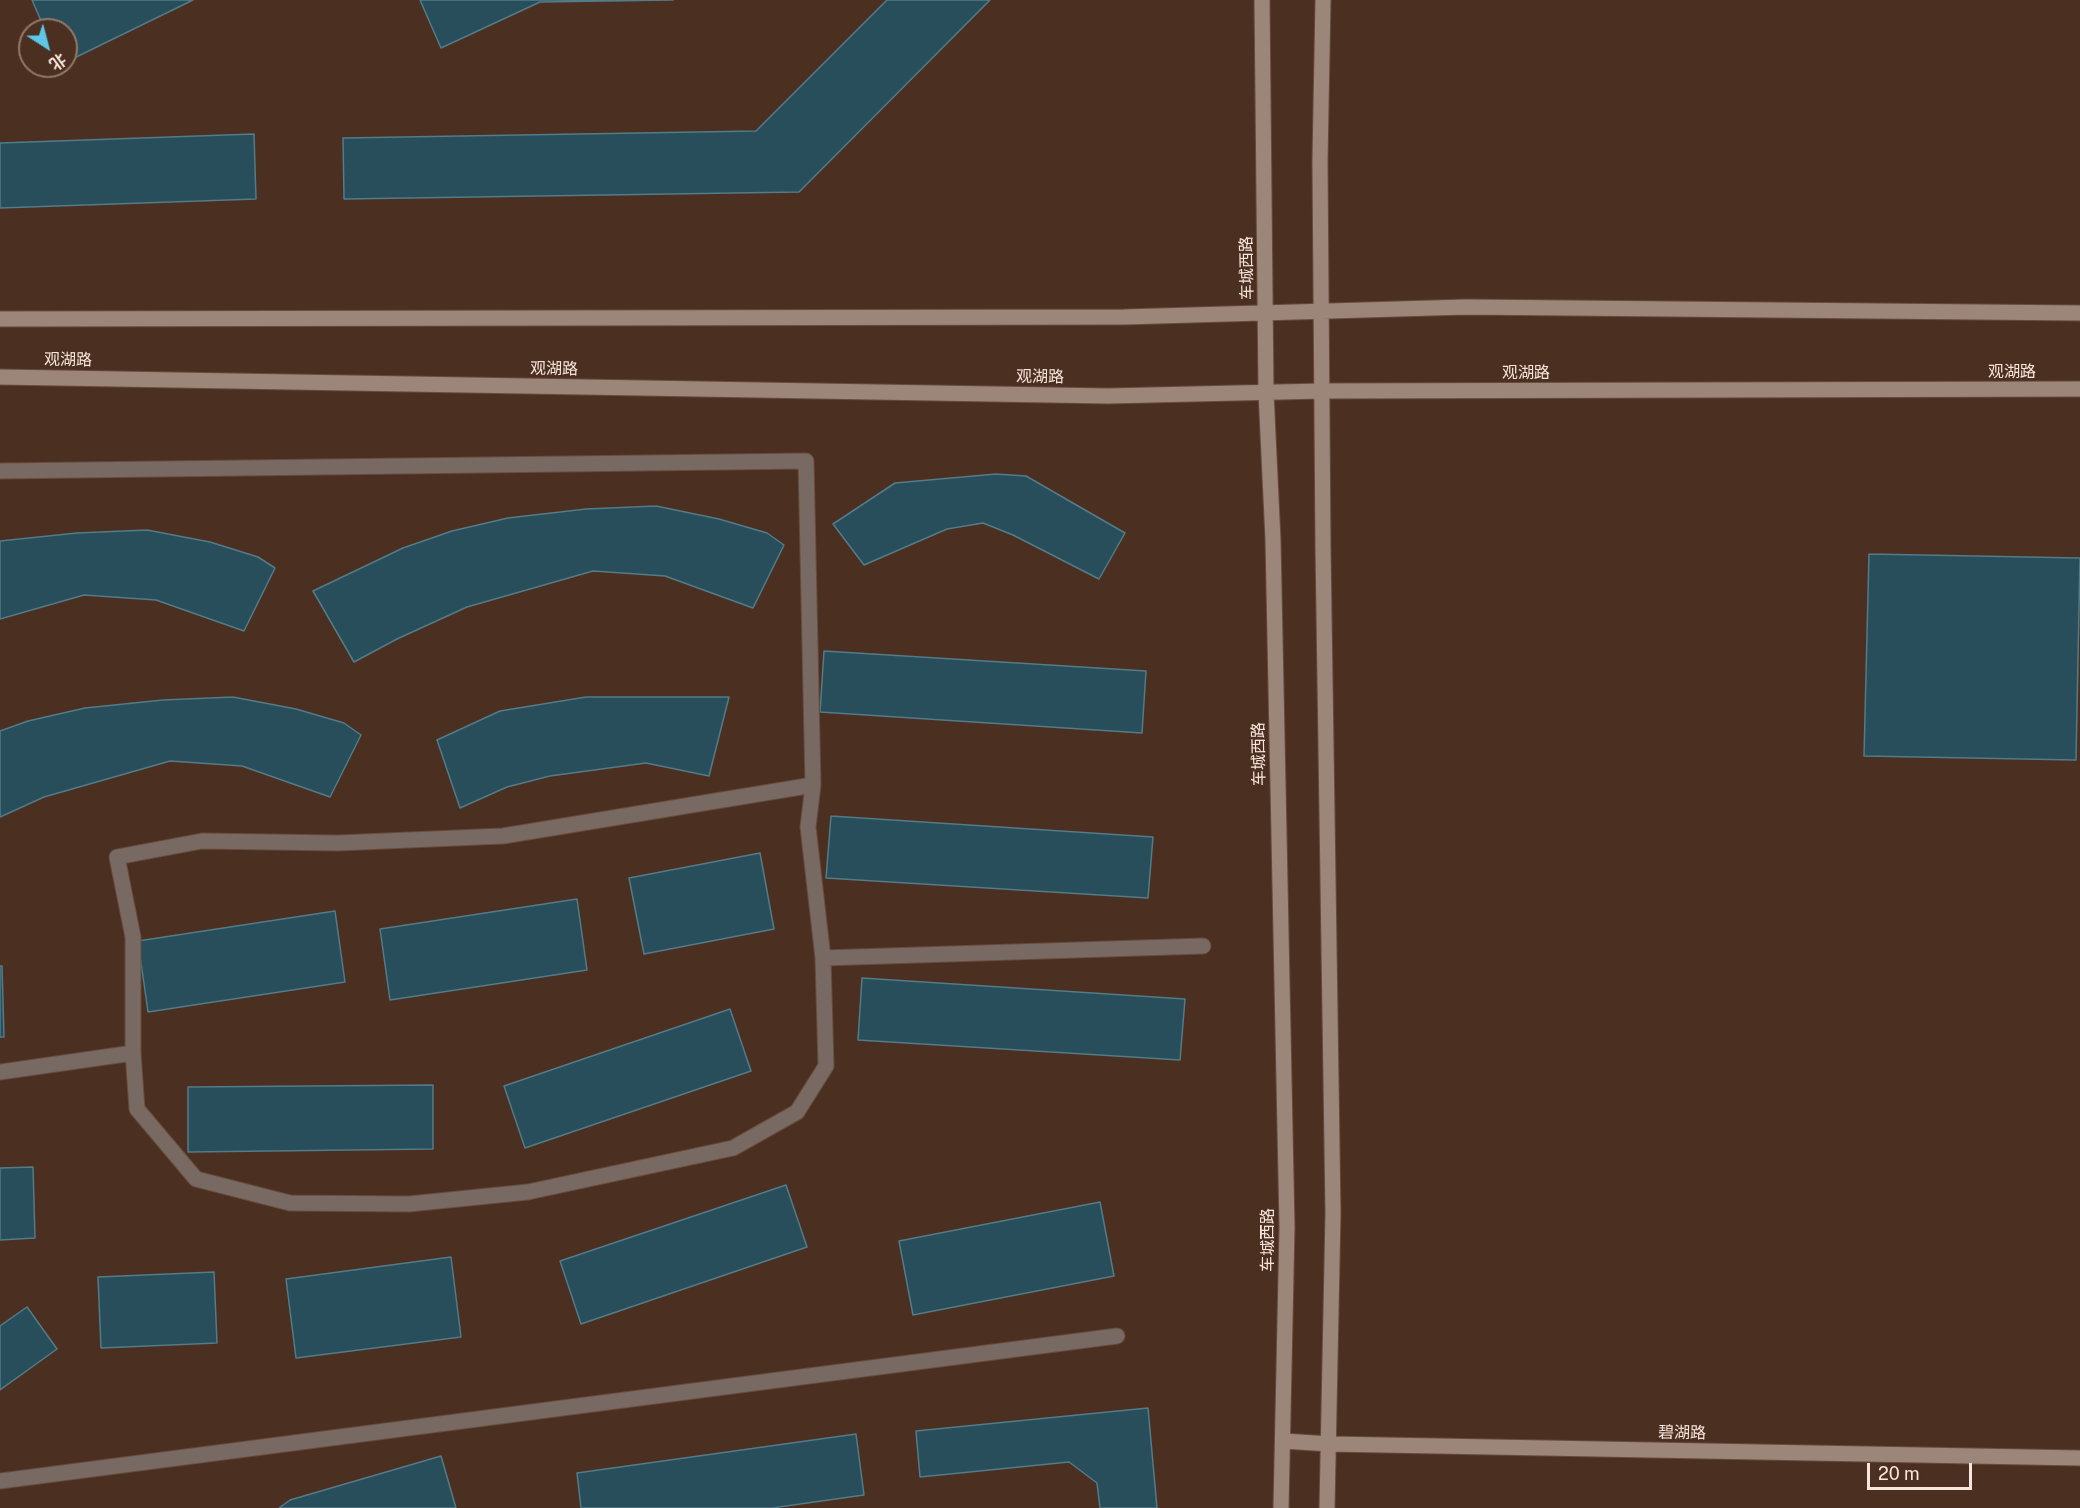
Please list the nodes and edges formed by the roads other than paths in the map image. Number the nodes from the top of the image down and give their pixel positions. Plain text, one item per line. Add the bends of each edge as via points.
1 (1262, 0) edge
2 (1323, 0) edge
3 (1323, 310) junction
4 (1265, 312) junction
5 (2080, 313) edge
6 (0, 319) edge
7 (0, 377) edge
8 (2080, 389) edge
9 (1322, 391) junction
10 (1266, 392) junction
11 (0, 471) edge
12 (813, 785) junction
13 (1203, 946) dead end
14 (823, 958) junction
15 (133, 1053) junction
16 (0, 1072) edge
17 (1118, 1336) dead end
18 (1283, 1441) junction
19 (1330, 1444) junction
20 (2080, 1458) edge
21 (0, 1481) edge
22 (1281, 1508) edge
23 (1327, 1508) edge

1 - 4 street, 车城西路
2 - 3 street
3 - 4 street
3 - 5 street
3 - 9 street
4 - 6 street via 1100,317
4 - 10 street, 车城西路
7 - 10 street, 观湖路 via 1108,396
8 - 9 street, 观湖路
9 - 10 street, 观湖路
9 - 19 street via 1334,1213
10 - 18 street, 车城西路 via 1273,540 1287,1215
11 - 12 street via 806,461
12 - 14 street via 808,827
12 - 15 street via 503,836 338,843 202,841 117,857 133,937
13 - 14 street
14 - 15 street via 826,1066 797,1112 733,1148 528,1192 409,1204 290,1203 196,1179 137,1109
15 - 16 street
17 - 21 street
18 - 19 street, 碧湖路
18 - 22 street, 车城西路
19 - 20 street, 碧湖路
19 - 23 street

